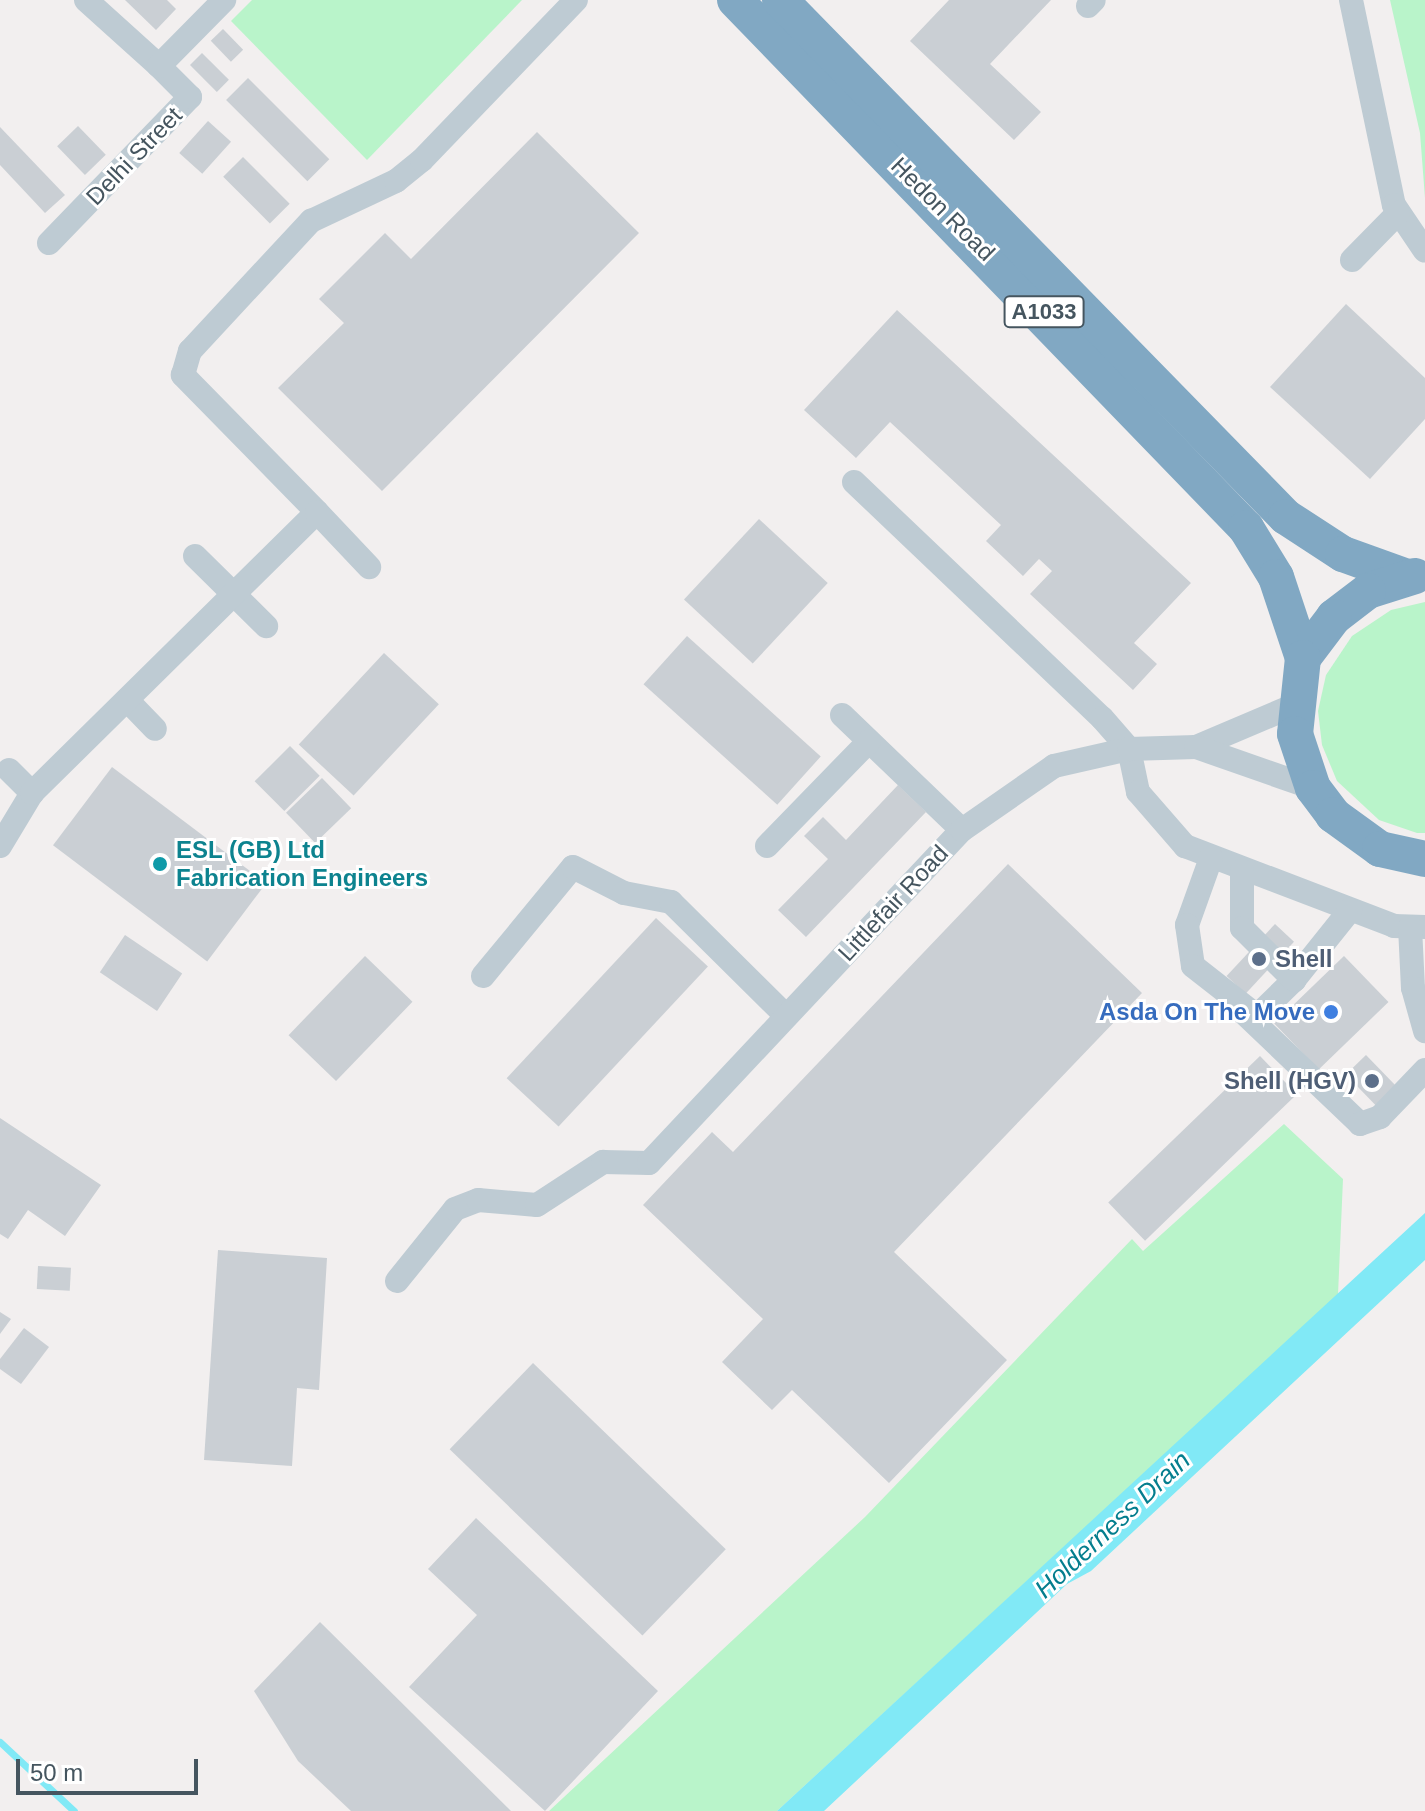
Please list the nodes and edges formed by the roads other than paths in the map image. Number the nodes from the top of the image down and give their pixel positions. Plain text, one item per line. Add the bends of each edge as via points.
1 (86, 0) edge
2 (224, 0) edge
3 (576, 0) edge
4 (735, 0) edge
5 (780, 0) edge
6 (1351, 0) edge
7 (159, 66) junction
8 (1398, 213) junction
9 (49, 243) dead end
10 (1425, 251) edge
11 (1352, 260) dead end
12 (854, 482) dead end
13 (317, 512) junction
14 (195, 556) dead end
15 (369, 567) dead end
16 (1416, 576) edge
17 (234, 594) junction
18 (266, 626) dead end
19 (1303, 658) junction
20 (127, 700) junction
21 (1295, 705) junction
22 (842, 715) dead end
23 (155, 729) dead end
24 (869, 741) junction
25 (1196, 747) junction
26 (1129, 749) junction
27 (9, 770) dead end
28 (1313, 788) junction
29 (32, 793) junction
30 (962, 830) junction
31 (0, 846) edge
32 (767, 846) dead end
33 (1211, 858) junction
34 (1425, 859) edge
35 (1242, 871) junction
36 (1350, 910) junction
37 (1418, 927) edge
38 (483, 976) dead end
39 (1294, 980) junction
40 (1243, 1012) junction
41 (786, 1016) junction
42 (1425, 1031) edge
43 (1425, 1070) edge
44 (397, 1281) dead end

1 - 7 street
2 - 7 street, Delhi Street
3 - 13 street via 422,160 396,181 311,221 190,351 183,375
4 - 19 highway, Hedon Road / A1033 via 1073,341 1246,528 1276,577
5 - 16 highway, Hedon Road / A1033 via 1286,517 1343,554
6 - 8 street
7 - 9 street, Delhi Street via 190,97
8 - 10 street
8 - 11 street
12 - 26 street
13 - 15 street
13 - 17 street
14 - 17 street
16 - 19 highway, A1033 via 1368,591 1334,617
17 - 18 street
17 - 20 street
19 - 21 highway, A1033
20 - 23 street
20 - 29 street
21 - 25 street, Littlefair Road
21 - 28 highway, A1033 via 1298,748
22 - 24 street
24 - 30 street
24 - 32 street
25 - 26 street, Littlefair Road
25 - 28 street, Littlefair Road
26 - 30 street, Littlefair Road via 1054,766
26 - 33 street via 1138,792 1185,846
27 - 29 street
28 - 34 highway, A1033 via 1359,837
29 - 31 street
30 - 41 street, Littlefair Road
33 - 35 street
33 - 40 street via 1185,948 1193,966
35 - 36 street
35 - 39 street via 1242,928
36 - 37 street
36 - 39 street
37 - 42 street
38 - 41 street via 573,867 624,893 671,902
39 - 40 street via 1257,1016
40 - 43 street via 1360,1124 1380,1117
41 - 44 street, Littlefair Road via 649,1163 603,1162 537,1205 478,1200 455,1209

